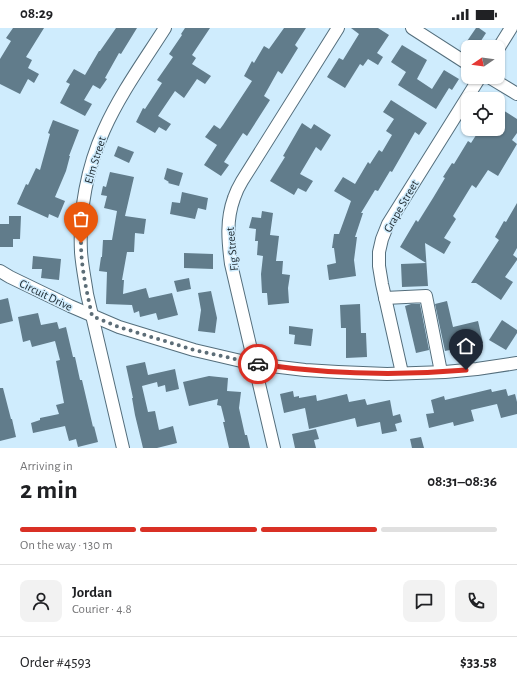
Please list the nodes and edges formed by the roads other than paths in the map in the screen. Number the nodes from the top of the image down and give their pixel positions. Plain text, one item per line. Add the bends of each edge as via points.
1 (165, 28) edge
2 (338, 28) edge
3 (412, 28) edge
4 (512, 28) edge
5 (504, 40) edge
6 (461, 60) edge
7 (476, 84) edge
8 (501, 84) edge
9 (517, 94) edge
10 (0, 271) edge
11 (385, 298) junction
12 (92, 316) junction
13 (517, 363) edge
14 (254, 364) junction
15 (441, 372) junction
16 (402, 374) junction
17 (123, 448) edge
18 (274, 448) edge

1 - 12 street, Elm Street via 115,107 94,154 82,211 81,233 81,252
2 - 14 street, Fig Street via 242,180 232,204 228,239 231,264
3 - 6 street
4 - 5 street
7 - 11 street, Grape Street via 388,224 379,252
8 - 9 street
10 - 12 street, Circuit Drive
11 - 15 street via 426,296
11 - 16 street, Grape Street
12 - 14 street, Circuit Drive via 180,346
12 - 17 street, Elm Street
13 - 15 street, Circuit Drive
14 - 16 street, Circuit Drive via 305,370
14 - 18 street, Fig Street
15 - 16 street, Circuit Drive

